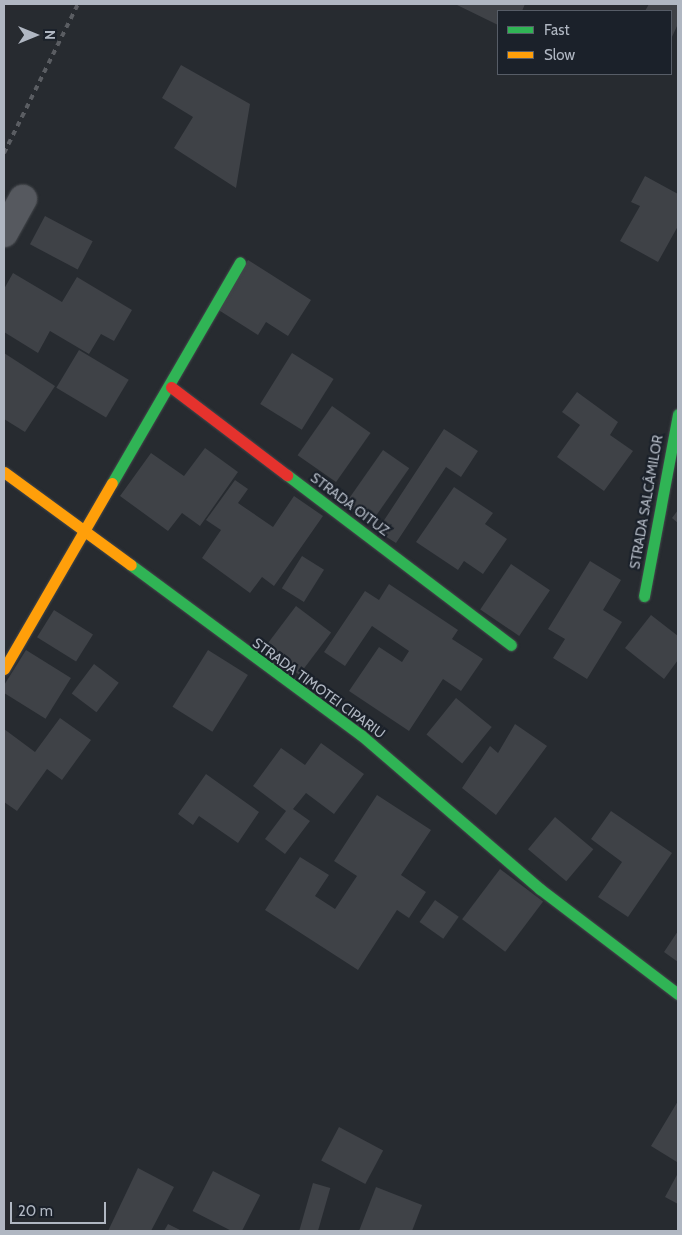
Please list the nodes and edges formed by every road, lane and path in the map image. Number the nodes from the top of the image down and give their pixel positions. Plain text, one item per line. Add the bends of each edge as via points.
1 (22, 199) dead end
2 (4, 233) edge
3 (240, 262) dead end
4 (171, 387) junction
5 (678, 414) edge
6 (4, 472) edge
7 (84, 534) junction
8 (644, 596) dead end
9 (512, 645) dead end
10 (4, 669) edge
11 (678, 994) edge

1 - 2 street
3 - 4 street
4 - 7 street via 115,474
4 - 9 street, STRADA OITUZ
5 - 8 street, STRADA SALCÂMILOR
6 - 7 street, STRADA TIMOTEI CIPARIU
7 - 10 street
7 - 11 street, STRADA TIMOTEI CIPARIU via 361,734 540,889

